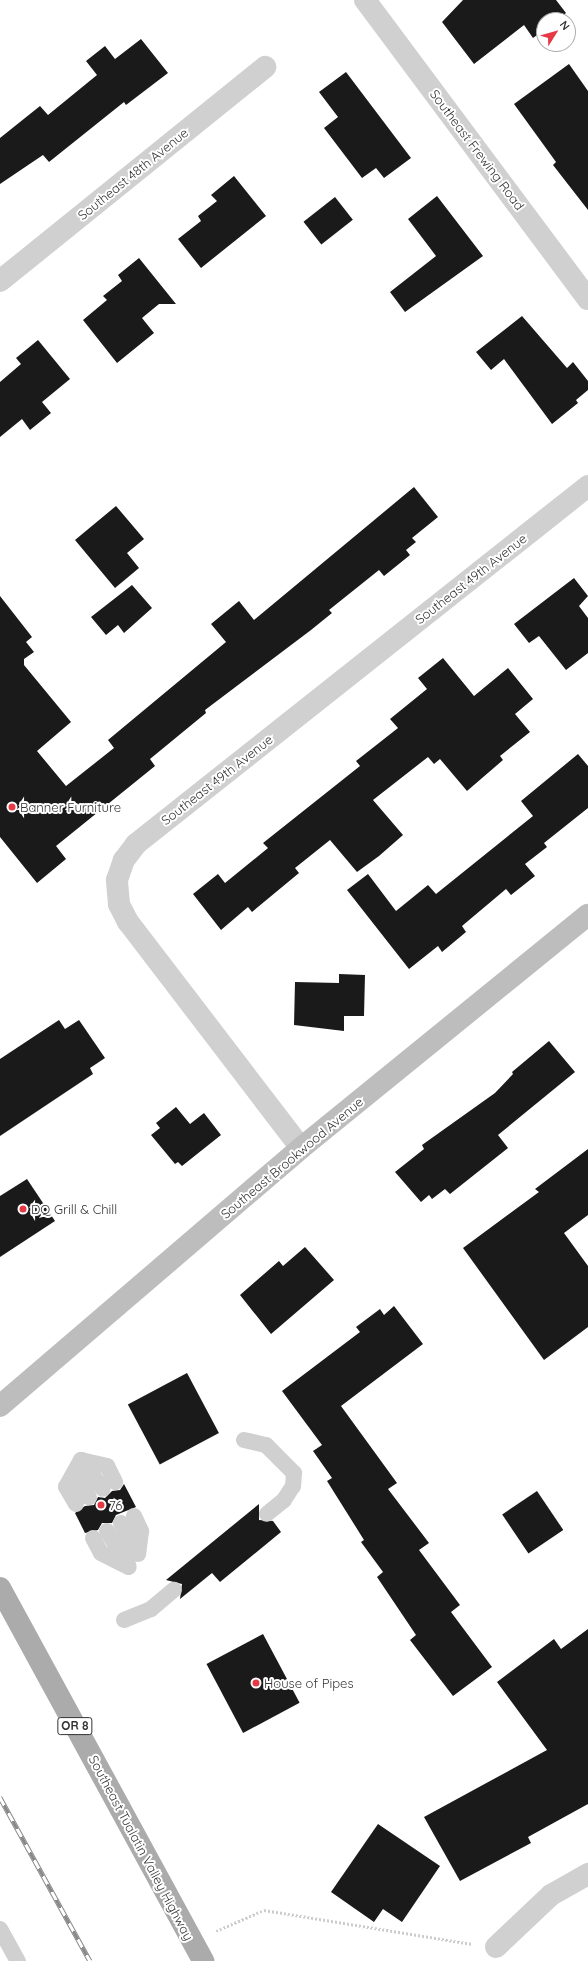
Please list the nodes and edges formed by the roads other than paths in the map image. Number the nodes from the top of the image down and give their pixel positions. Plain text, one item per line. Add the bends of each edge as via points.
1 (365, 0) edge
2 (265, 67) dead end
3 (0, 281) edge
4 (588, 299) edge
5 (588, 486) edge
6 (588, 914) edge
7 (301, 1148) junction
8 (0, 1406) edge
9 (244, 1440) dead end
10 (109, 1485) dead end
11 (82, 1500) dead end
12 (267, 1514) dead end
13 (0, 1588) edge
14 (174, 1590) dead end
15 (124, 1620) dead end
16 (588, 1874) edge
17 (1, 1934) edge
18 (496, 1947) road end
19 (18, 1961) edge
20 (202, 1961) edge

1 - 4 street, Southeast Frewing Road
2 - 3 street, Southeast 48th Avenue
5 - 7 street, Southeast 49th Avenue via 136,844 124,860 117,880 119,904 128,922
6 - 7 main road, Southeast Brookwood Avenue
7 - 8 main road, Southeast Brookwood Avenue
9 - 12 lane via 266,1445 294,1473 293,1486 284,1500
10 - 11 lane via 107,1466 81,1460 66,1488
13 - 20 main road, Southeast Tualatin Valley Highway / OR 8
14 - 15 lane via 151,1609
16 - 18 street via 551,1895
17 - 19 lane

